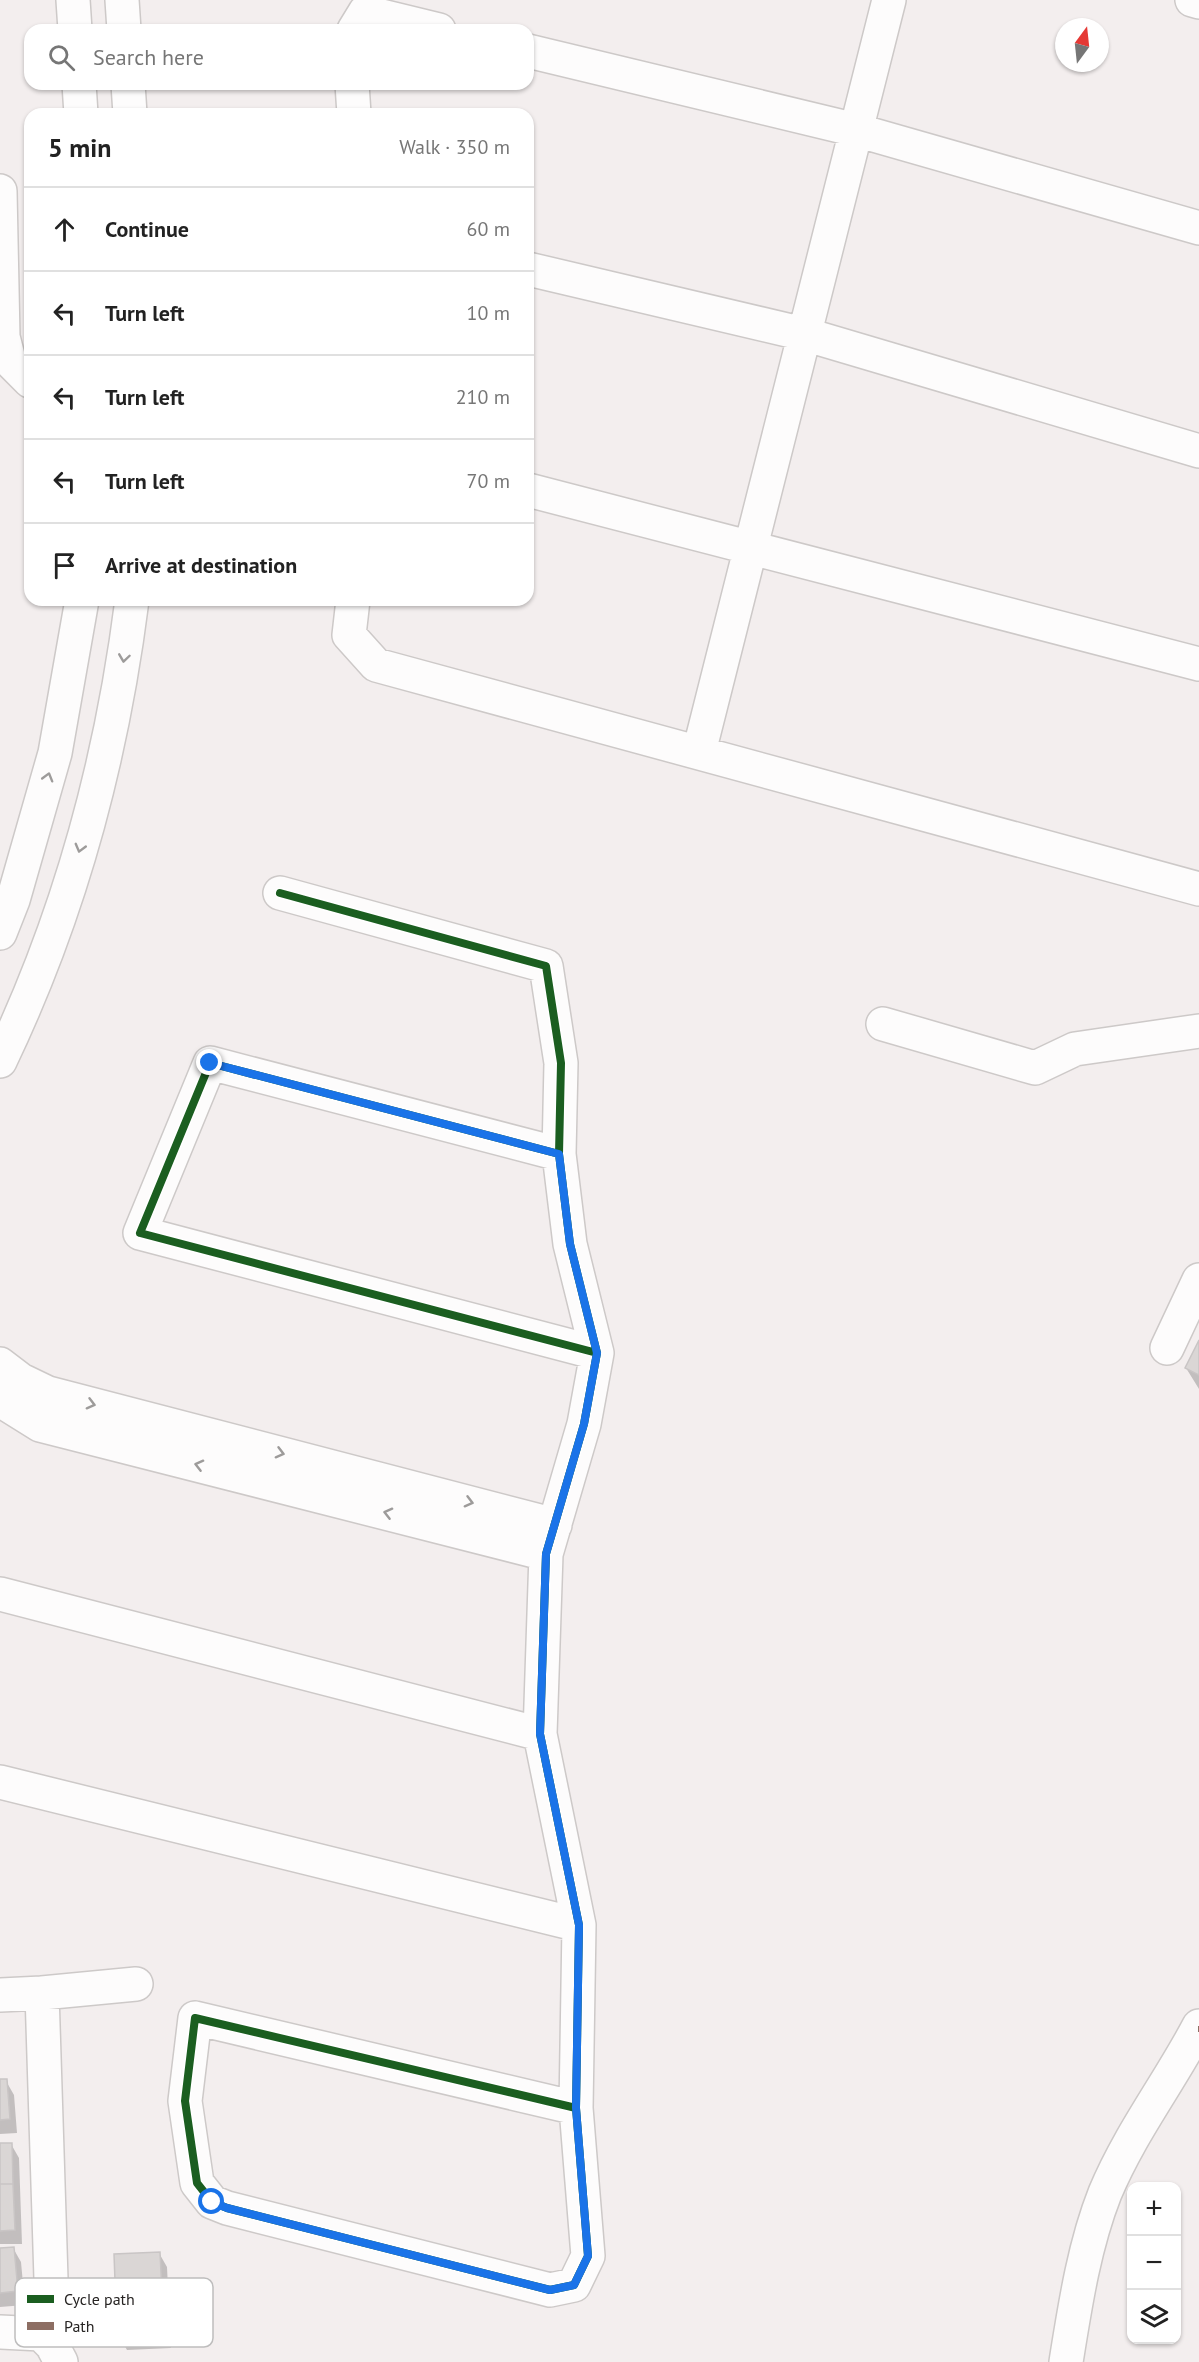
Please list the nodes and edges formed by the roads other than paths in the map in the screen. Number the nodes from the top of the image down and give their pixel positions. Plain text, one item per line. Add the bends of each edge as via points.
1 (73, 0) edge
2 (122, 0) edge
3 (889, 0) edge
4 (1192, 0) edge
5 (1199, 2) edge
6 (75, 24) edge
7 (124, 24) edge
8 (358, 24) edge
9 (414, 24) edge
10 (534, 52) edge
11 (79, 90) edge
12 (128, 90) edge
13 (352, 90) edge
14 (81, 108) edge
15 (130, 108) edge
16 (354, 108) edge
17 (856, 130) junction
18 (0, 191) edge
19 (1199, 228) edge
20 (534, 270) edge
21 (804, 334) junction
22 (24, 375) edge
23 (1199, 451) edge
24 (534, 492) edge
25 (750, 547) junction
26 (81, 606) edge
27 (131, 606) edge
28 (352, 606) edge
29 (1199, 664) edge
30 (699, 752) junction
31 (1199, 889) edge
32 (280, 893) dead end
33 (0, 933) edge
34 (883, 1024) dead end
35 (1199, 1031) edge
36 (0, 1061) edge
37 (559, 1154) junction
38 (1199, 1280) edge
39 (1167, 1348) dead end
40 (597, 1353) junction
41 (0, 1365) edge
42 (48, 1393) junction
43 (0, 1400) edge
44 (40, 1425) junction
45 (551, 1539) junction
46 (0, 1594) edge
47 (540, 1734) junction
48 (0, 1782) edge
49 (579, 1925) junction
50 (136, 1984) dead end
51 (42, 1993) junction
52 (0, 1995) edge
53 (1199, 2028) edge
54 (576, 2108) junction
55 (51, 2278) edge
56 (0, 2332) edge
57 (15, 2333) edge
58 (53, 2347) edge
59 (61, 2362) edge
60 (1066, 2362) edge

1 - 6 street
2 - 7 street
3 - 17 street
4 - 5 street
8 - 9 street via 365,12
10 - 17 street
11 - 14 street
12 - 15 street
13 - 16 street
17 - 19 street
17 - 21 street
18 - 22 street via 3,337 9,360
20 - 21 street
21 - 23 street
21 - 25 street
24 - 25 street
25 - 29 street
25 - 30 street
33 -> 26 street via 55,753
27 -> 36 street via 124,663 103,762 70,884
28 - 30 street via 349,635 376,665
30 - 31 street
32 - 37 street via 546,966 561,1063
34 - 35 street via 1035,1068 1075,1049
37 - 40 street via 570,1244
37 - 40 street via 210,1063 140,1233
38 - 39 street
40 - 45 street via 584,1424
41 - 42 street
42 - 44 street
42 -> 45 street
43 - 44 street
45 -> 44 street
45 - 47 street
46 - 47 street
47 - 49 street
48 - 49 street
49 - 54 street
50 - 51 street
51 - 52 street
51 - 55 street
53 - 60 street via 1137,2127 1105,2194 1088,2250
54 - 54 street via 229,2026 195,2018 185,2101 197,2183 212,2202 550,2290 574,2285 588,2256
56 - 57 street
58 - 59 street

